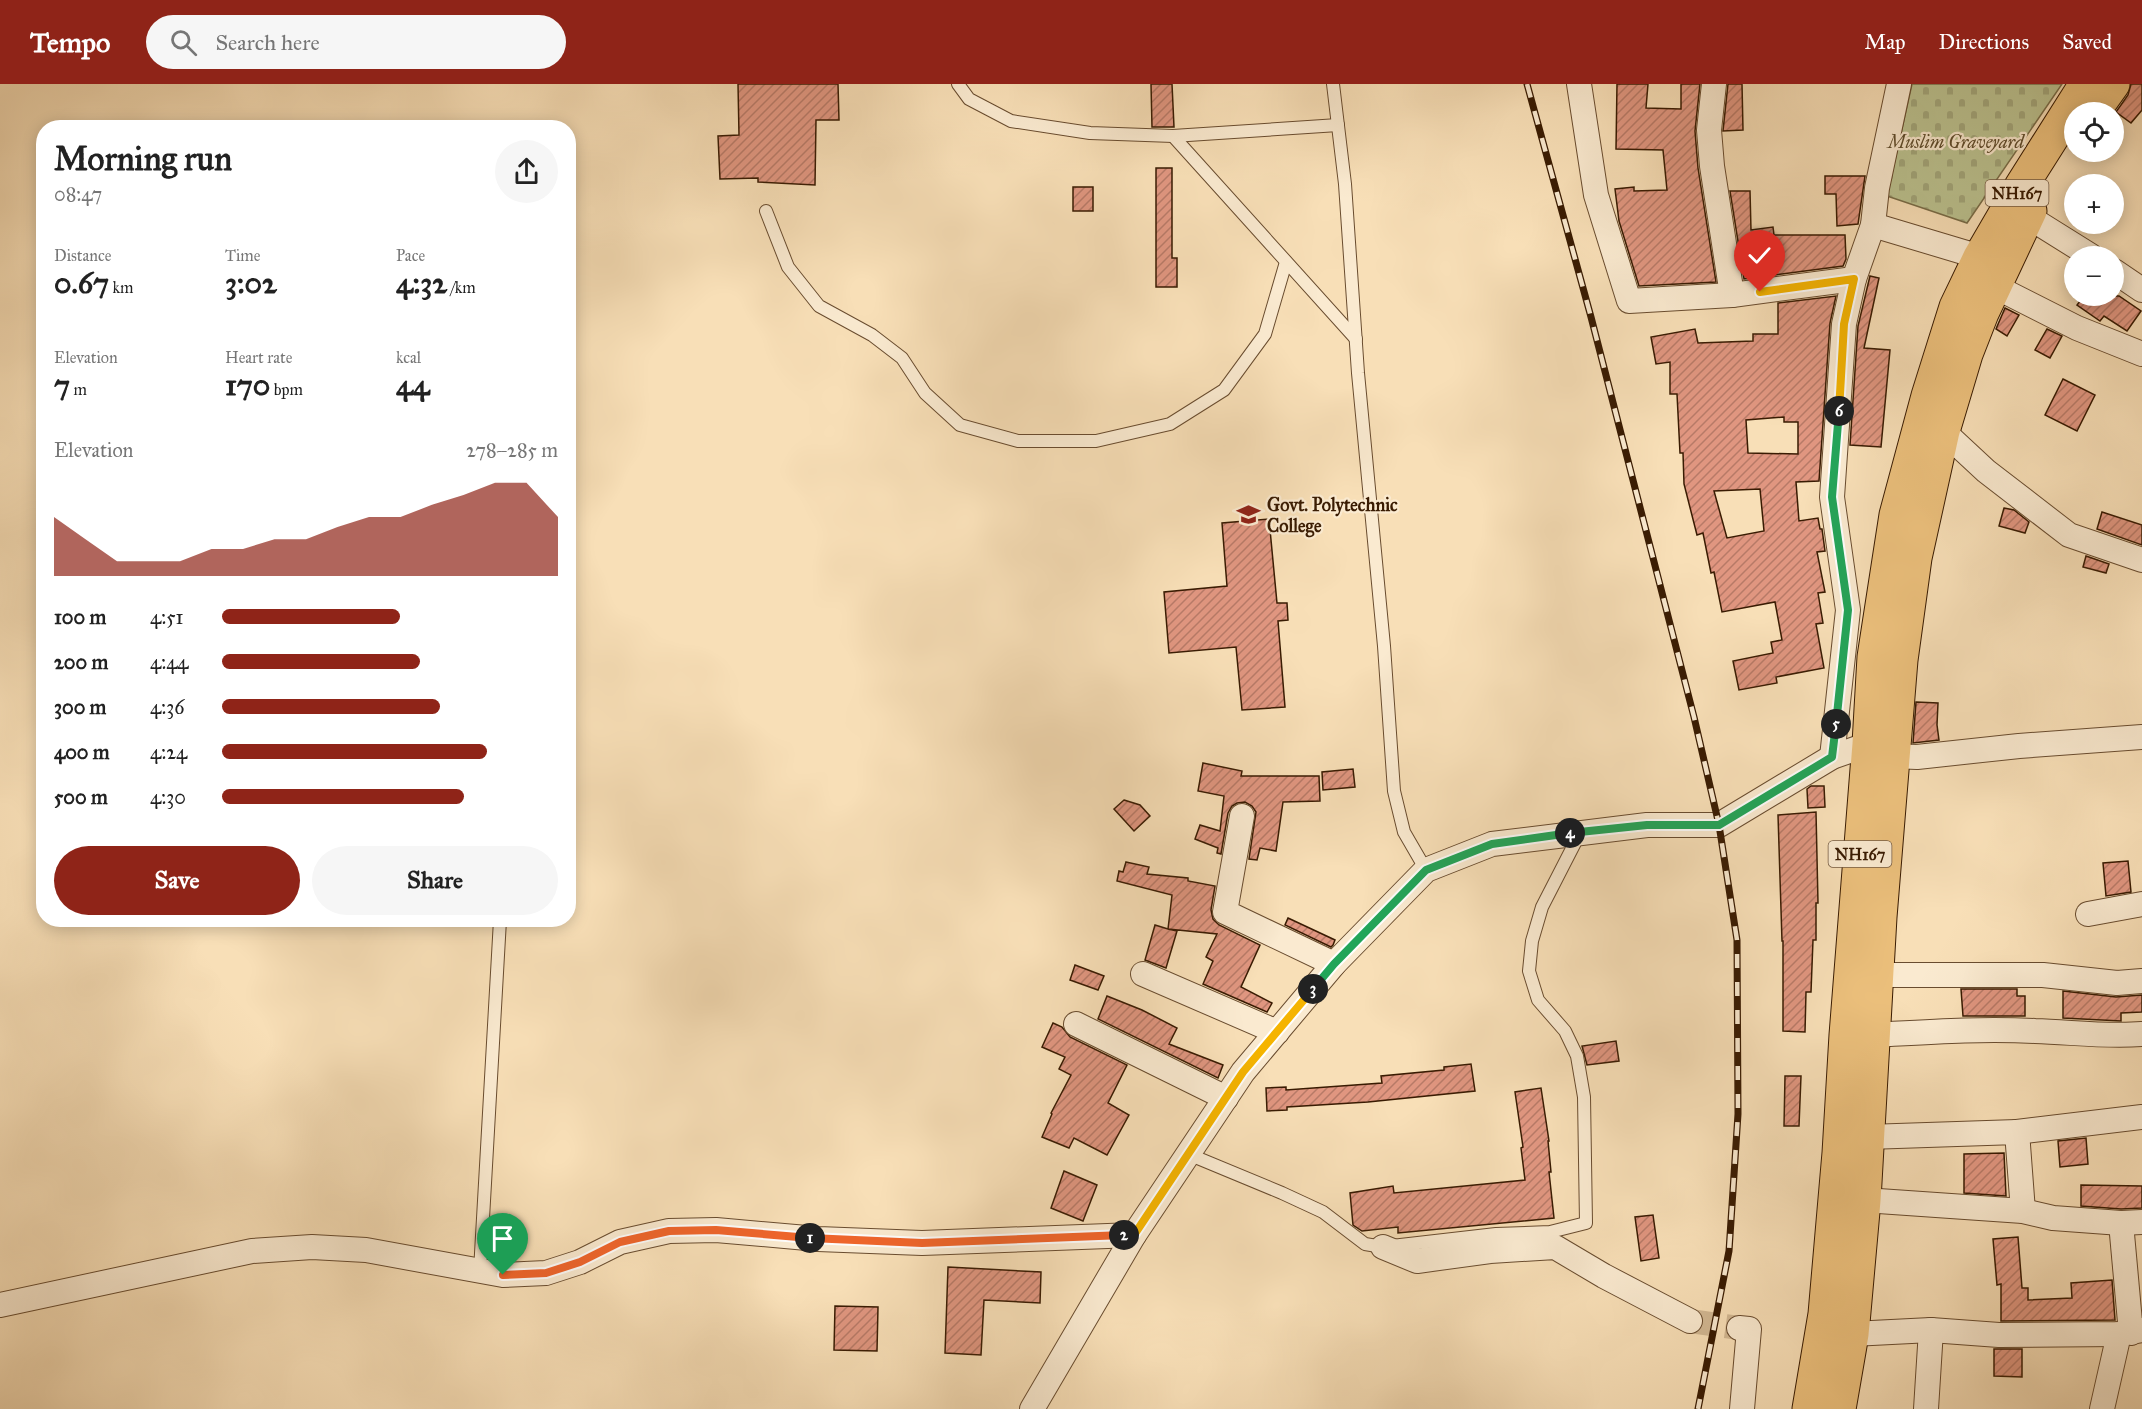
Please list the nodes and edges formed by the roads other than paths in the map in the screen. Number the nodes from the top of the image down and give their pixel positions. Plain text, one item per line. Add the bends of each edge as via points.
1 (958, 84) edge
2 (1334, 84) edge
3 (1579, 84) edge
4 (1714, 84) edge
5 (1899, 84) edge
6 (2086, 84) edge
7 (2113, 84) edge
8 (2100, 102) edge
9 (1338, 125) junction
10 (1173, 136) junction
11 (2064, 157) edge
12 (766, 212) dead end
13 (2027, 216) junction
14 (1874, 225) junction
15 (2075, 246) edge
16 (1286, 262) junction
17 (1992, 270) junction
18 (2124, 278) edge
19 (1854, 279) junction
20 (2142, 290) edge
21 (1732, 295) junction
22 (1356, 339) junction
23 (2142, 354) edge
24 (1942, 431) junction
25 (2142, 560) edge
26 (2142, 737) edge
27 (1881, 750) junction
28 (1832, 757) junction
29 (1242, 816) dead end
30 (1581, 831) junction
31 (1426, 870) junction
32 (2142, 904) edge
33 (2088, 914) dead end
34 (500, 927) edge
35 (1334, 964) junction
36 (1143, 974) dead end
37 (1875, 975) junction
38 (2142, 981) edge
39 (1077, 1024) dead end
40 (1277, 1032) junction
41 (2142, 1034) edge
42 (1872, 1035) junction
43 (1226, 1098) junction
44 (2142, 1117) edge
45 (2017, 1132) junction
46 (1868, 1137) junction
47 (1188, 1154) junction
48 (1864, 1200) junction
49 (2023, 1211) junction
50 (2131, 1222) edge
51 (1134, 1235) junction
52 (1383, 1247) junction
53 (480, 1271) junction
54 (0, 1305) edge
55 (1690, 1321) tunnel mouth
56 (1739, 1328) dead end
57 (1931, 1330) junction
58 (2130, 1332) edge
59 (1852, 1334) junction
60 (1032, 1409) edge
61 (1742, 1409) edge
62 (1809, 1409) edge
63 (1839, 1409) edge
64 (1926, 1409) edge
65 (2102, 1409) edge

1 - 10 lane via 969,99 1011,121 1090,133
2 - 9 lane
3 - 21 street via 1596,195 1629,301
4 - 21 street via 1709,130 1712,166
5 - 14 street via 1877,188
6 - 17 highway, NH167 via 2027,176
7 - 8 highway
9 - 10 lane
9 - 22 lane
10 - 16 lane
11 - 13 highway, NH167
12 - 16 lane via 788,267 819,306 872,335 903,358 925,393 960,425 1018,441 1096,441 1170,424 1224,390 1265,334
13 - 15 street
13 - 17 highway, NH167
14 - 17 street
14 - 19 street
16 - 22 lane
17 - 23 street via 2077,328
17 - 24 highway, NH167
17 - 27 highway, NH167 via 1953,317 1896,514 1874,657
18 - 20 street
19 - 21 street
19 - 28 street via 1844,324 1832,497 1848,610
22 - 31 lane via 1394,791 1404,832
24 - 25 street via 1986,471 2069,535
24 - 27 highway, NH167
26 - 27 street via 1917,757
27 - 28 street
27 - 37 highway, NH167
27 - 62 highway, NH167 via 1824,1314
28 - 30 street via 1719,825 1647,825
29 - 35 street via 1225,912
30 - 31 street via 1492,844
30 - 52 lane via 1542,907 1532,941 1529,971 1538,1000 1565,1031 1577,1056 1584,1097 1586,1223 1550,1232
31 - 35 street
32 - 33 street
34 - 53 lane
35 - 40 street
36 - 40 street
37 - 38 street via 2043,975 2116,983
37 - 42 highway, NH167
39 - 43 street
40 - 43 street
41 - 42 street via 1964,1030
42 - 46 highway, NH167
43 - 47 street
44 - 45 street
45 - 46 street
45 - 49 street
46 - 48 highway, NH167
47 - 51 street
47 - 52 lane via 1323,1212 1365,1244
48 - 49 street
48 - 59 highway, NH167
49 - 50 street via 2053,1218
50 - 58 street
51 - 53 street via 922,1243 716,1230 669,1231 620,1242 546,1273 503,1275
51 - 60 street
52 - 55 street via 1417,1261 1555,1247
53 - 54 street via 366,1250 312,1247 252,1251
56 - 61 street via 1749,1329
57 - 58 street via 1999,1335
57 - 59 street
57 - 64 street
58 - 65 street
59 - 63 highway, NH167

